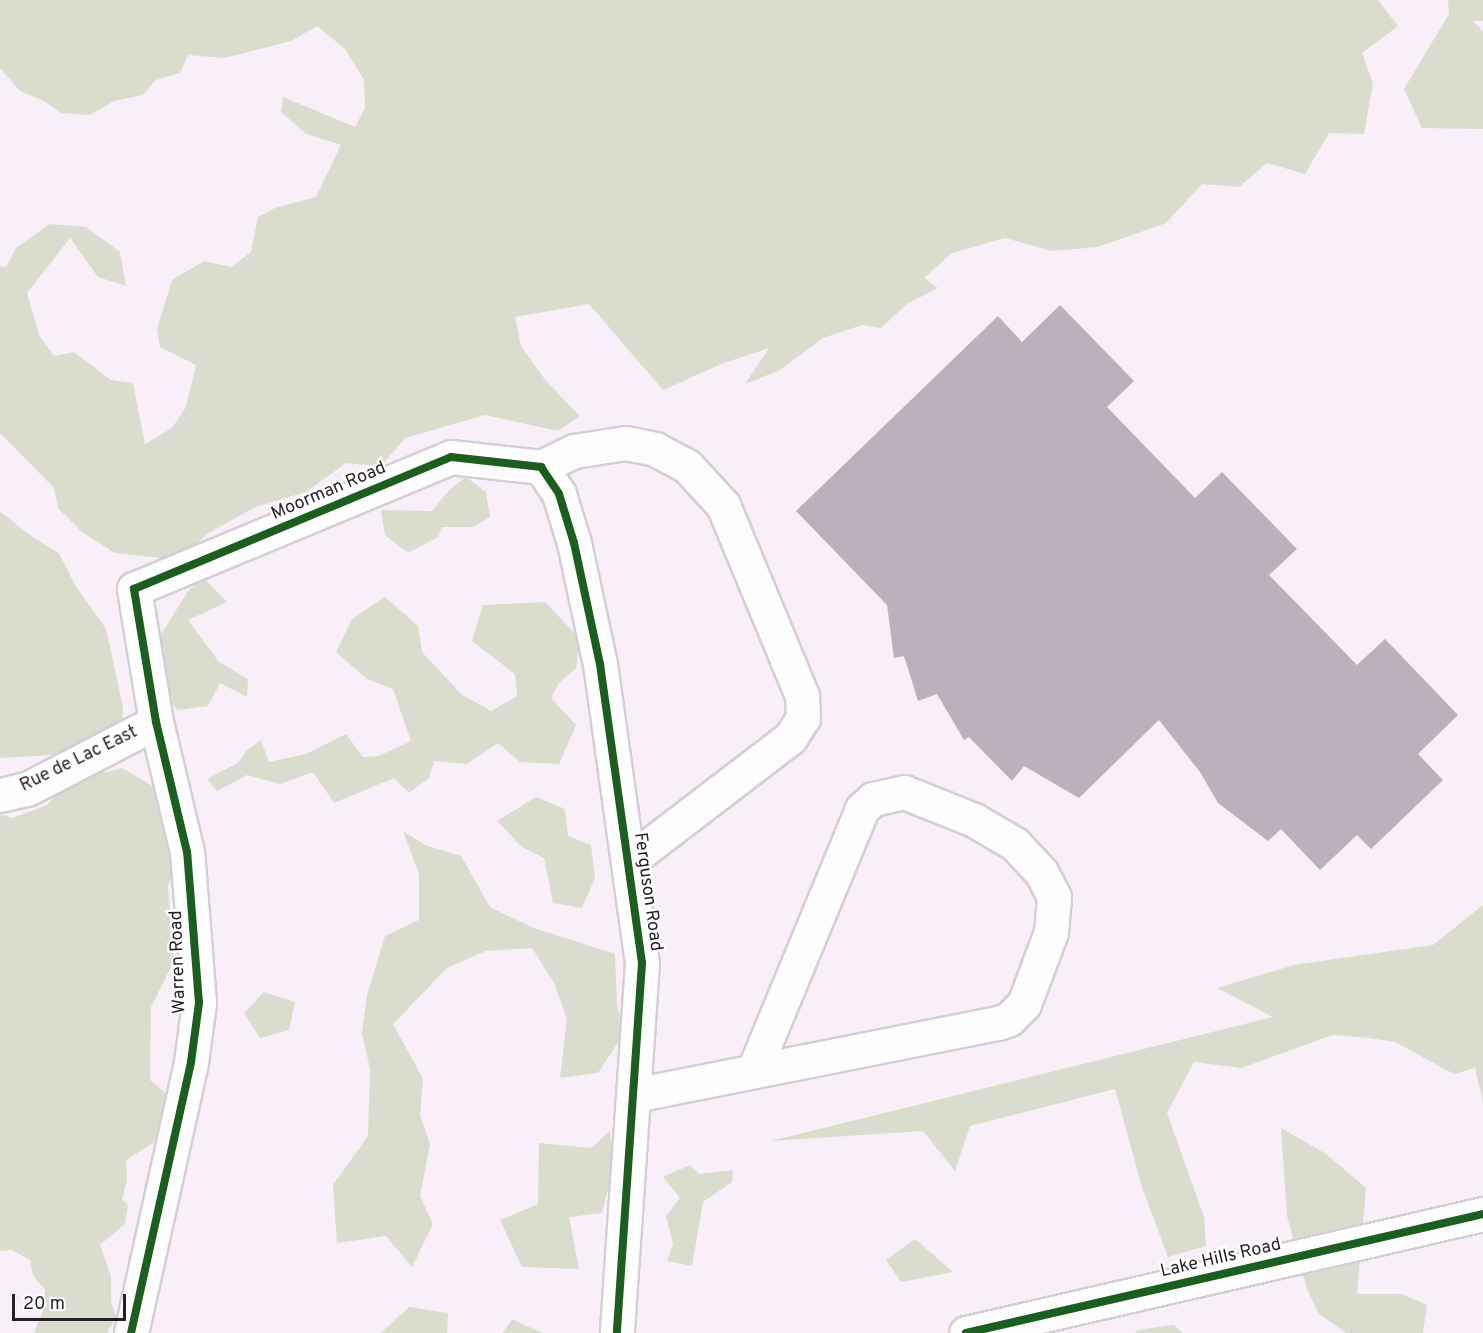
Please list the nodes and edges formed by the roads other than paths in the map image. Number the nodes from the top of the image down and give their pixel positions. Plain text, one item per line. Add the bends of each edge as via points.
1 (541, 467) junction
2 (134, 589) joint
3 (156, 722) junction
4 (0, 795) edge
5 (628, 862) junction
6 (754, 1070) junction
7 (634, 1095) junction
8 (1483, 1214) edge
9 (131, 1333) edge
10 (617, 1333) edge
11 (966, 1333) edge

1 - 2 street, Moorman Road via 451,457
1 - 5 street, Ferguson Road via 559,494 574,543 600,664
1 - 5 street via 574,451 625,443 655,449 687,466 723,505 802,696 803,718 790,738
2 - 3 street, Warren Road
3 - 4 street, Rue de Lac East via 27,789
3 - 9 street, Warren Road via 187,852 199,1004 191,1062
5 - 7 street, Ferguson Road via 642,963
6 - 6 street via 1009,1019 1024,1004 1051,932 1054,897 1041,872 1015,844 974,820 904,792 873,799 862,809
6 - 7 street
7 - 10 street, Ferguson Road
8 - 11 street, Lake Hills Road

